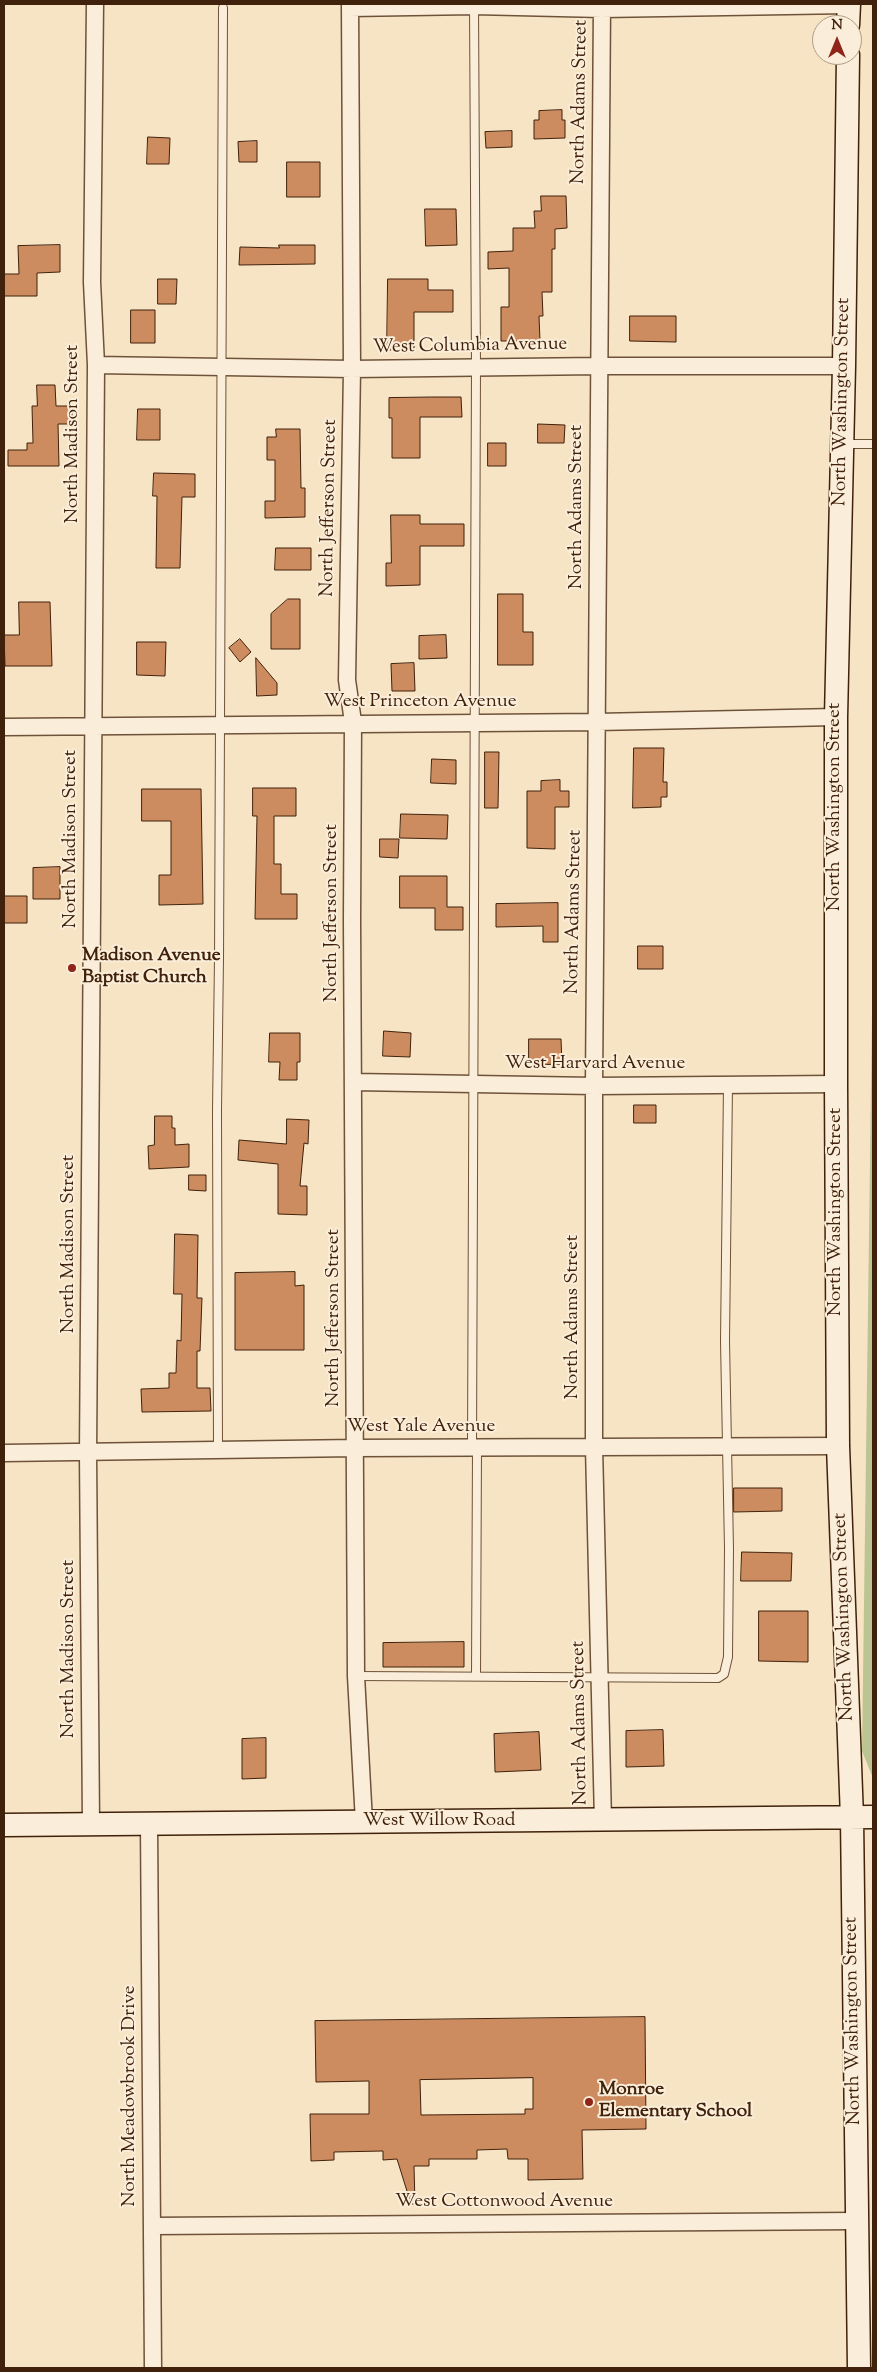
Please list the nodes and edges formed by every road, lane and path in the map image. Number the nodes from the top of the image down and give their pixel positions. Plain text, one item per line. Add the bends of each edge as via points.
1 (94, 4) edge
2 (474, 5) edge
3 (350, 6) edge
4 (602, 6) edge
5 (223, 8) dead end
6 (849, 11) edge
7 (848, 65) edge
8 (96, 365) junction
9 (598, 366) junction
10 (844, 366) junction
11 (222, 367) junction
12 (476, 367) junction
13 (352, 369) junction
14 (842, 444) junction
15 (873, 444) edge
16 (836, 717) junction
17 (353, 722) junction
18 (475, 722) junction
19 (597, 722) junction
20 (220, 725) junction
21 (93, 726) junction
22 (4, 727) edge
23 (354, 1082) junction
24 (836, 1084) junction
25 (473, 1085) junction
26 (728, 1085) junction
27 (594, 1086) junction
28 (726, 1446) junction
29 (838, 1446) junction
30 (594, 1447) junction
31 (355, 1448) junction
32 (474, 1448) junction
33 (218, 1451) junction
34 (4, 1453) edge
35 (88, 1453) junction
36 (356, 1676) junction
37 (476, 1676) junction
38 (600, 1676) junction
39 (863, 1818) edge
40 (603, 1821) junction
41 (364, 1822) junction
42 (149, 1824) junction
43 (91, 1825) junction
44 (4, 1826) edge
45 (856, 2221) junction
46 (152, 2226) junction
47 (153, 2368) edge
48 (859, 2368) edge

1 - 8 street, North Madison Street via 92,282
2 - 3 street
2 - 4 street
2 - 12 lane
3 - 13 street, North Jefferson Street
4 - 6 street
4 - 9 street, North Adams Street
5 - 11 lane
7 - 10 street, North Washington Street
8 - 11 street, West Columbia Avenue
8 - 21 street, North Madison Street
9 - 10 street, West Columbia Avenue
9 - 12 street, West Columbia Avenue
9 - 19 street, North Adams Street
10 - 14 street, North Washington Street
11 - 13 street, West Columbia Avenue
11 - 20 lane
12 - 13 street, West Columbia Avenue
12 - 18 lane
13 - 17 street, North Jefferson Street via 347,680
14 - 15 lane
14 - 16 street, North Washington Street
16 - 19 street, West Princeton Avenue
16 - 24 street, North Washington Street
17 - 18 street, West Princeton Avenue
17 - 20 street, West Princeton Avenue
17 - 23 street, North Jefferson Street
18 - 19 street, West Princeton Avenue
18 - 25 lane
19 - 27 street, North Adams Street
20 - 21 street, West Princeton Avenue
20 - 33 lane
21 - 22 street, West Princeton Avenue
21 - 35 street, North Madison Street
23 - 25 street, West Harvard Avenue
23 - 31 street, North Jefferson Street
24 - 26 street, West Harvard Avenue
24 - 29 street, North Washington Street
25 - 27 street, West Harvard Avenue
25 - 32 lane
26 - 27 street, West Harvard Avenue
26 - 28 lane
27 - 30 street, North Adams Street
28 - 29 street, West Yale Avenue
28 - 30 street, West Yale Avenue
28 - 38 lane via 730,1549 729,1647 724,1674 718,1678
29 - 39 street, North Washington Street
30 - 32 street, West Yale Avenue
30 - 38 street, North Adams Street
31 - 32 street, West Yale Avenue
31 - 33 street, West Yale Avenue
31 - 36 street, North Jefferson Street
32 - 37 lane
33 - 35 street, West Yale Avenue
34 - 35 street, West Yale Avenue
35 - 43 street, North Madison Street
36 - 37 lane
36 - 41 street, North Jefferson Street
37 - 38 lane
38 - 40 street, North Adams Street
39 - 40 street, West Willow Road
39 - 45 street, North Washington Street
40 - 41 street, West Willow Road
41 - 42 street, West Willow Road
42 - 43 street, West Willow Road
42 - 46 street, North Meadowbrook Drive
43 - 44 street, West Willow Road
45 - 46 street, West Cottonwood Avenue
45 - 48 street, North Washington Street
46 - 47 street, North Meadowbrook Drive

